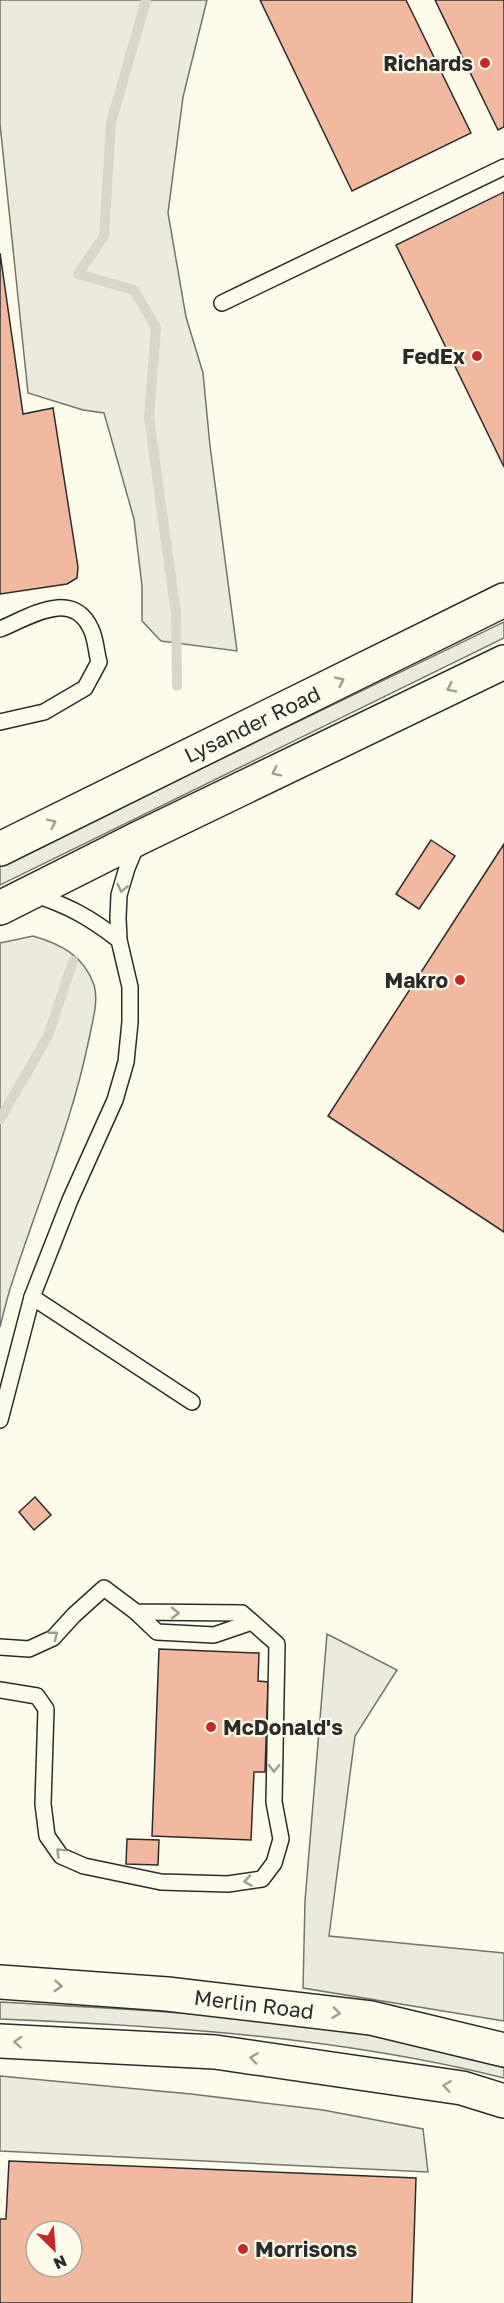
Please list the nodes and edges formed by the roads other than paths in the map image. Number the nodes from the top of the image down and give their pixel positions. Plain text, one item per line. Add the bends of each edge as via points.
1 (504, 167) edge
2 (222, 303) dead end
3 (504, 600) edge
4 (0, 629) edge
5 (504, 662) edge
6 (0, 723) edge
7 (139, 838) junction
8 (0, 849) edge
9 (30, 892) junction
10 (0, 908) edge
11 (119, 940) junction
12 (32, 1297) junction
13 (192, 1402) dead end
14 (0, 1420) edge
15 (136, 1612) junction
16 (252, 1622) junction
17 (0, 1647) edge
18 (0, 1690) edge
19 (0, 1982) edge
20 (0, 2041) edge
21 (504, 2050) edge
22 (504, 2101) edge

1 - 2 lane
8 -> 3 street, Lysander Road
4 - 6 lane via 50,609 66,607 79,611 92,630 99,662 85,688 44,712
5 -> 7 street
7 - 9 street
7 -> 11 lane via 119,895
9 - 10 street
9 - 11 lane via 66,905
11 - 12 lane via 130,987 126,1062 115,1100
12 - 13 lane
12 - 14 lane
15 -> 16 lane via 242,1613
15 - 16 lane via 157,1632 214,1635
17 -> 15 lane via 28,1649 53,1638 104,1588
16 -> 18 lane via 277,1644 274,1802 281,1839 274,1863 262,1879 228,1884 161,1882 84,1866 61,1856 47,1836 43,1804 46,1709 37,1696
19 -> 21 street, Merlin Road via 167,1994 371,2018
22 -> 20 street via 462,2088 215,2052

